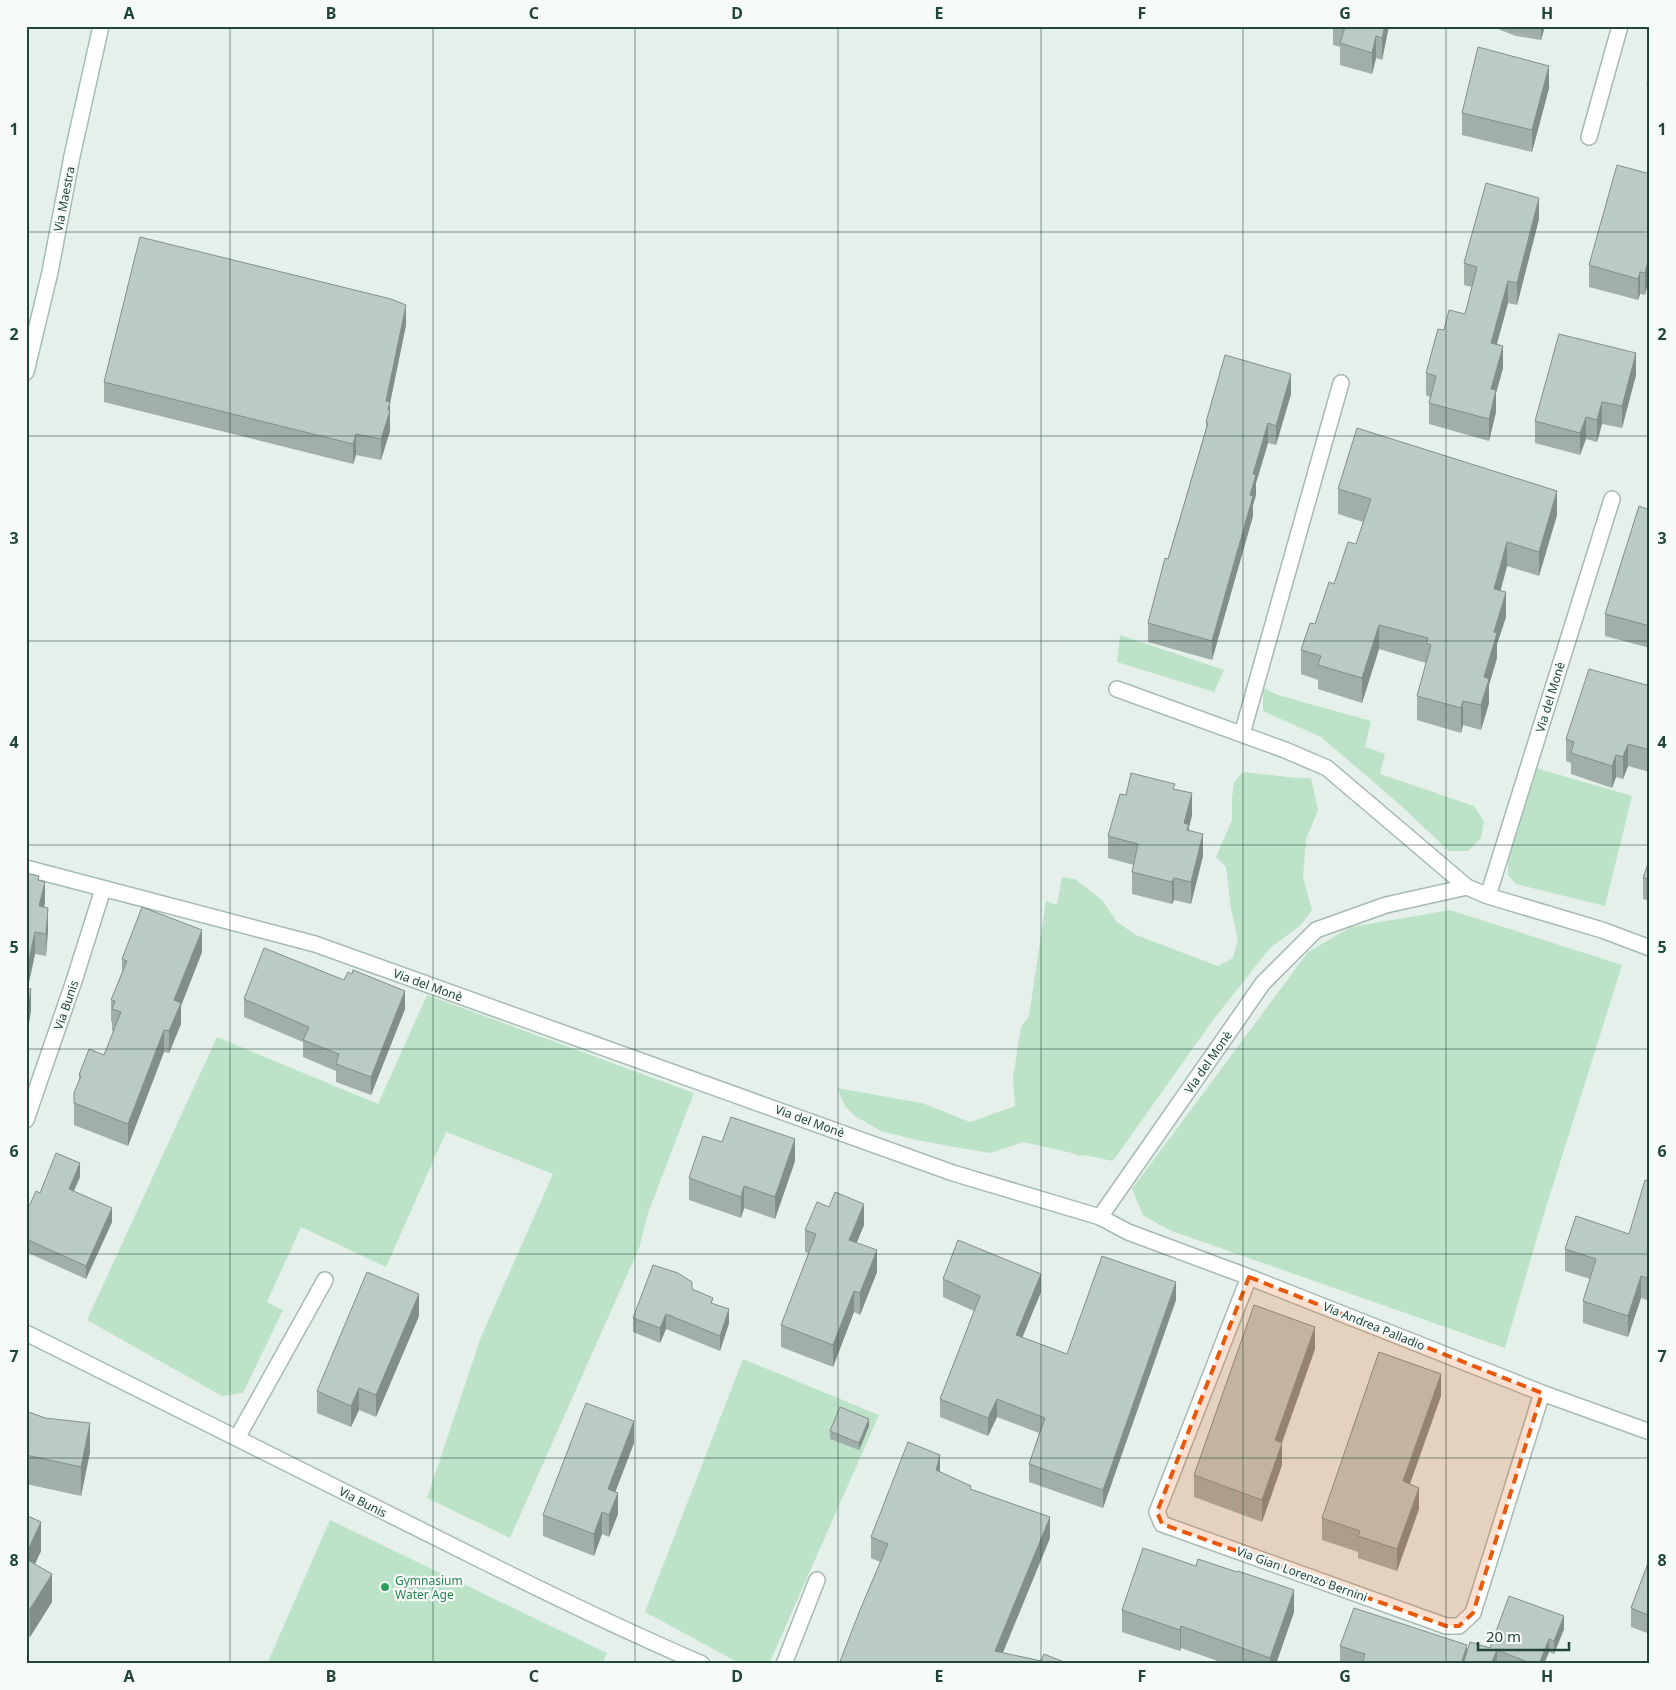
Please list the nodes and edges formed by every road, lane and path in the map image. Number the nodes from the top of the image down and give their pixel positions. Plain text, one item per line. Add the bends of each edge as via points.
1 (101, 26) edge
2 (1620, 26) edge
3 (1589, 137) dead end
4 (26, 372) edge
5 (1341, 383) dead end
6 (1612, 498) dead end
7 (1117, 689) dead end
8 (1242, 734) junction
9 (26, 868) edge
10 (1467, 887) junction
11 (103, 889) junction
12 (1488, 896) junction
13 (1650, 948) edge
14 (26, 1120) edge
15 (1100, 1217) junction
16 (1248, 1276) junction
17 (325, 1280) dead end
18 (26, 1333) edge
19 (1542, 1392) junction
20 (1650, 1432) edge
21 (237, 1438) junction
22 (818, 1580) dead end
23 (702, 1664) edge
24 (784, 1664) edge

1 - 4 street, Via Maestra
2 - 3 street
5 - 8 street
6 - 12 street, Via del Monè
7 - 8 street
8 - 10 street via 1327,768
9 - 11 street, Via del Monè
10 - 12 street
10 - 15 street, Via del Monè via 1386,905 1316,930 1263,983
11 - 14 street, Via Bunis
11 - 15 street, Via del Monè via 316,944 953,1173
12 - 13 street
15 - 16 street, Via Andrea Palladio via 1128,1232
16 - 19 street, Via Andrea Palladio
16 - 19 street, Via Gian Lorenzo Bernini via 1157,1512 1162,1524 1446,1626 1459,1626 1473,1613
17 - 21 street
18 - 21 street, Via Bunis
19 - 20 street, Via Andrea Palladio
21 - 23 street, Via Bunis via 622,1629
22 - 24 street

